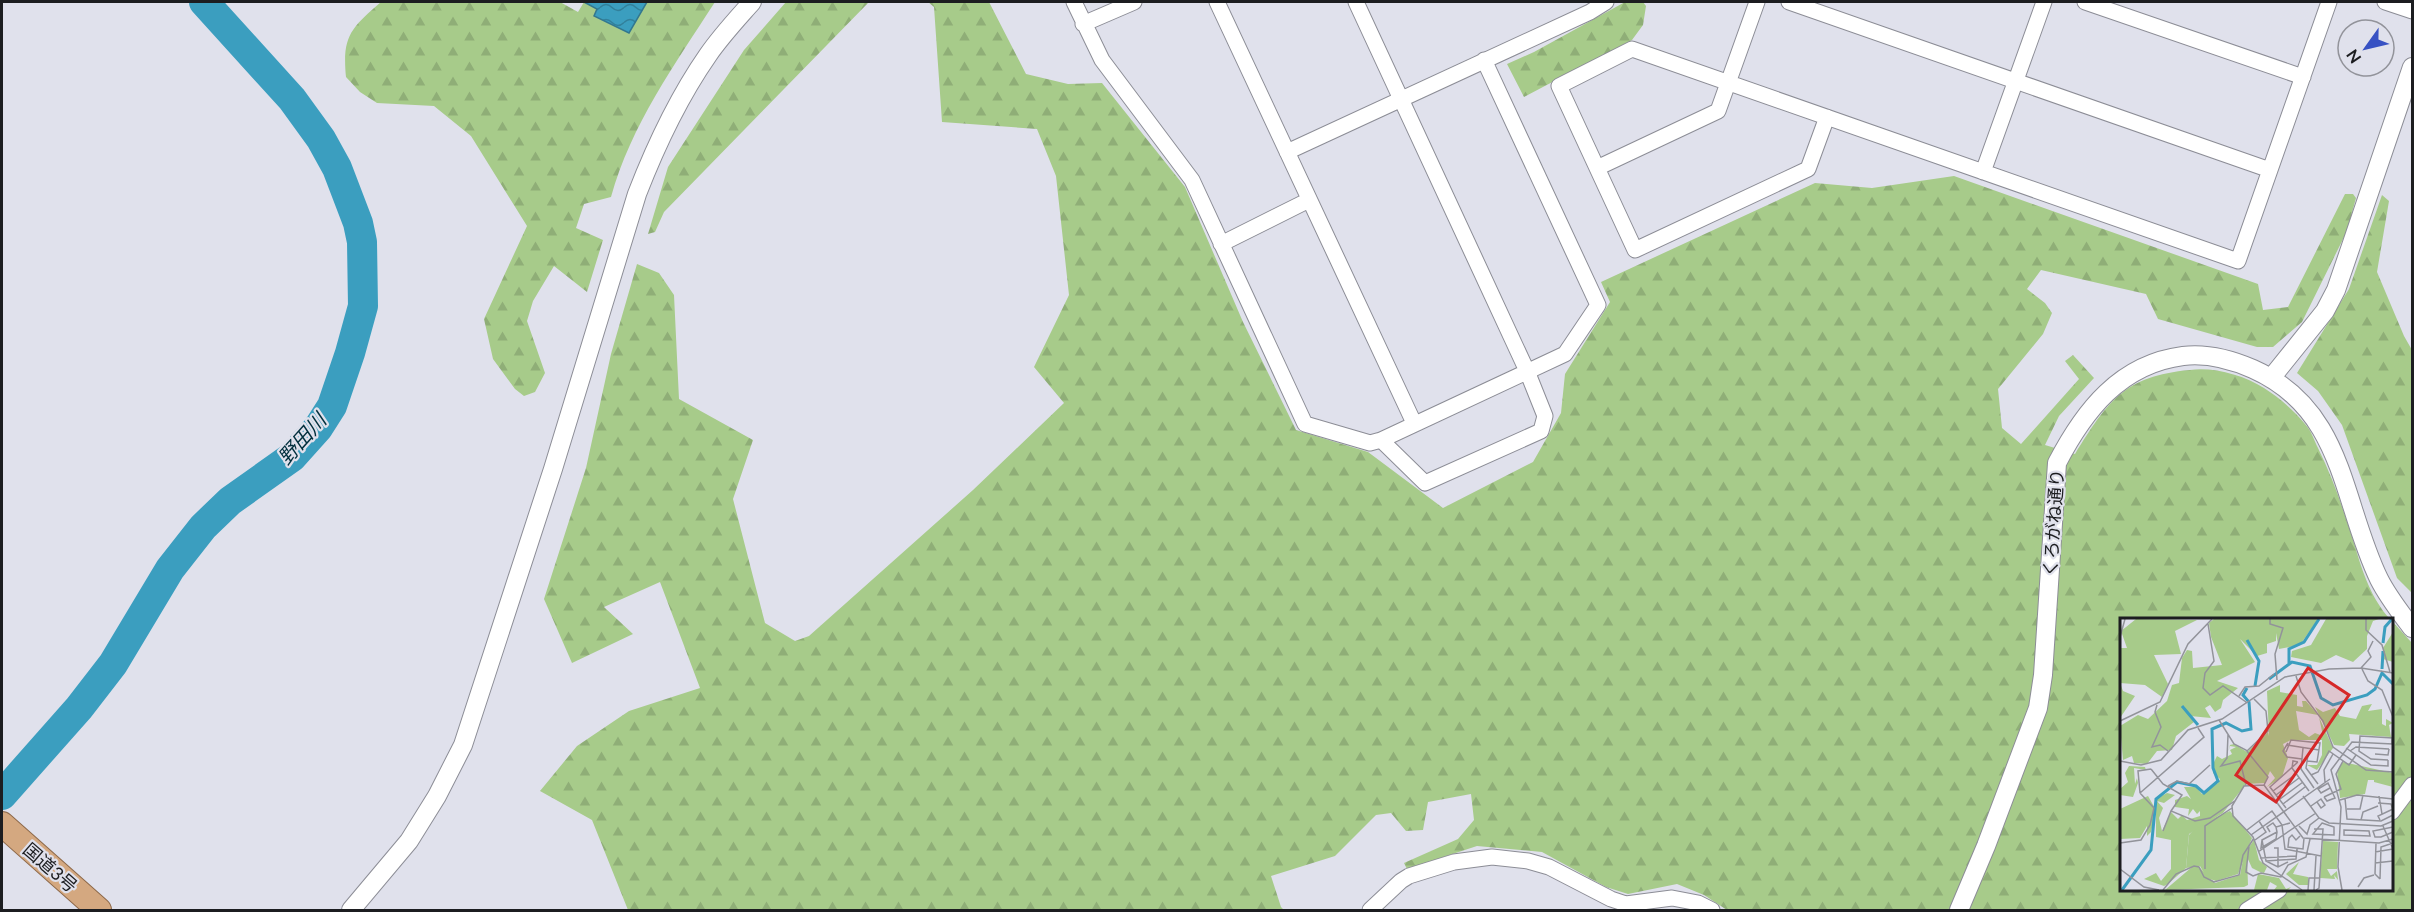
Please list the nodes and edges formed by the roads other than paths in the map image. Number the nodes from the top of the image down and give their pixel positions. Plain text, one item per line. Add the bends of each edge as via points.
1 (752, 2) edge
2 (1074, 2) edge
3 (1134, 2) edge
4 (1217, 2) edge
5 (1357, 2) edge
6 (1606, 2) edge
7 (1757, 2) edge
8 (1789, 2) edge
9 (2044, 2) edge
10 (2085, 2) edge
11 (2329, 2) edge
12 (2385, 2) edge
13 (2412, 11) edge
14 (1083, 24) junction
15 (1484, 60) junction
16 (2412, 67) edge
17 (2302, 77) junction
18 (2016, 81) junction
19 (1729, 82) junction
20 (1401, 99) junction
21 (1827, 117) junction
22 (1287, 152) junction
23 (1597, 168) junction
24 (2270, 170) junction
25 (1983, 172) junction
26 (1309, 200) junction
27 (1221, 244) junction
28 (1527, 371) junction
29 (2272, 377) junction
30 (1413, 423) junction
31 (1381, 440) junction
32 (2412, 628) edge
33 (2412, 785) edge
34 (2393, 809) edge
35 (6, 829) edge
36 (2277, 891) edge
37 (99, 910) edge
38 (351, 910) edge
39 (1370, 910) edge
40 (1712, 910) edge
41 (1959, 910) edge
42 (2247, 910) edge

1 - 38 street via 709,54 665,127 646,172 452,770 414,833
2 - 14 street
3 - 14 street
4 - 22 street
5 - 20 street
6 - 15 street
7 - 19 street
8 - 18 street
9 - 18 street
10 - 17 street
11 - 17 street
12 - 13 street
14 - 27 street via 1102,60 1192,180
15 - 20 street
15 - 28 street via 1598,305 1565,354
16 - 29 street via 2336,290 2325,311
17 - 24 street
18 - 24 street
18 - 25 street
19 - 21 street
19 - 23 street via 1718,111
19 - 23 street via 1632,49 1559,86
20 - 22 street
20 - 28 street
21 - 23 street via 1808,169 1635,250
21 - 25 street
22 - 26 street
24 - 25 street via 2238,261
26 - 27 street
26 - 30 street
27 - 31 street via 1305,424 1370,443
28 - 30 street
28 - 31 street via 1545,416 1541,431 1425,483
29 - 32 street, くろがね通り via 2319,424 2337,457 2379,579
29 - 41 street, くろがね通り via 2221,357 2174,357 2128,375 2107,391 2073,432 2057,463 2053,490 2038,708
30 - 31 street
33 - 34 street
35 - 37 highway, 国道3号
36 - 42 street
39 - 40 street via 1408,876 1454,861 1492,856 1550,867 1626,904 1672,898

